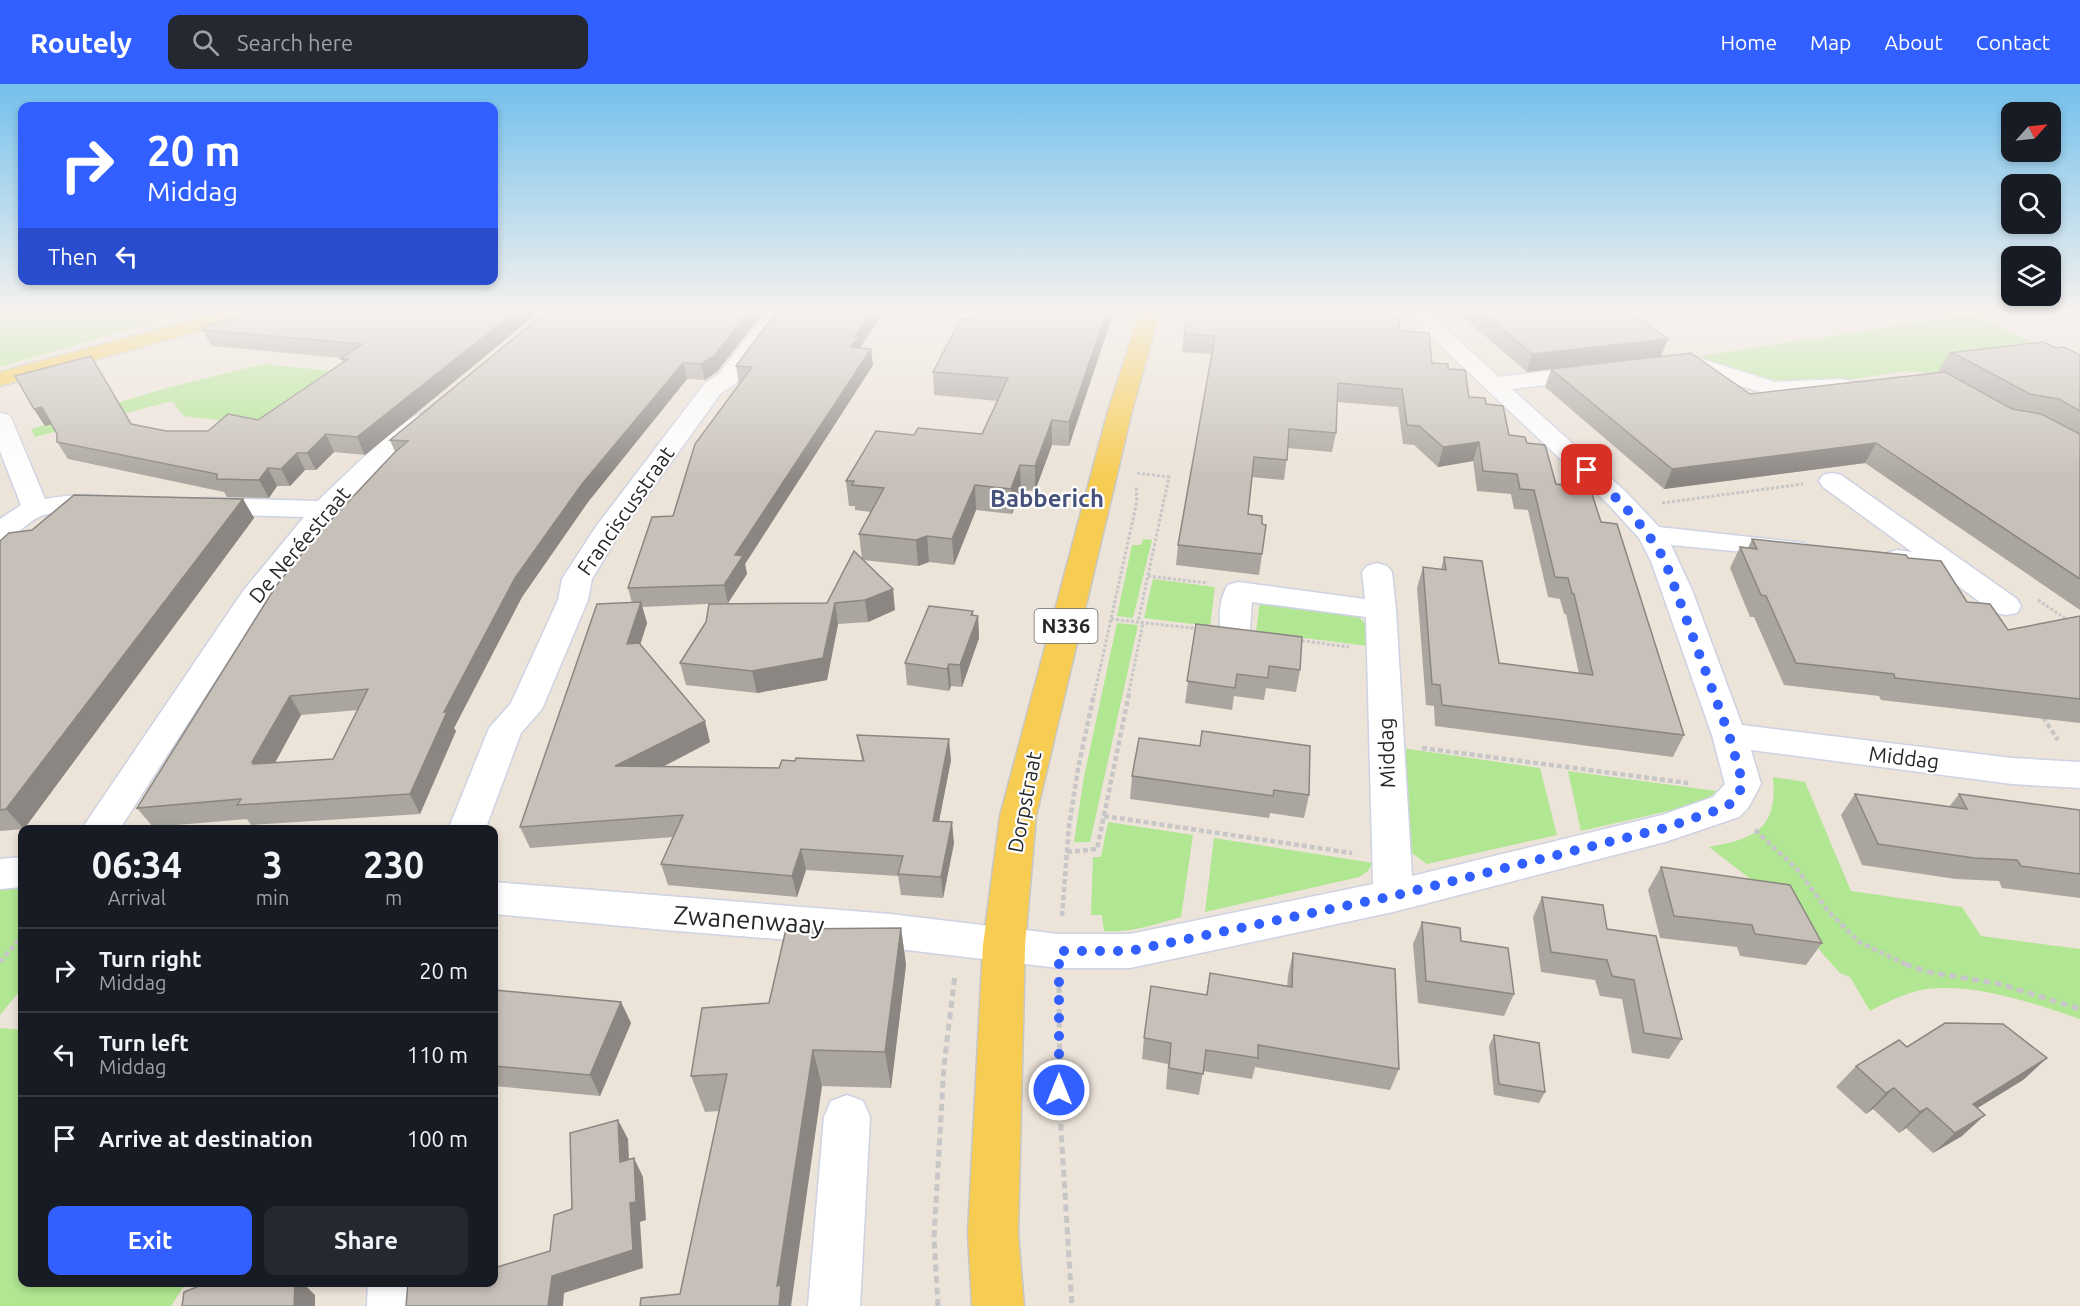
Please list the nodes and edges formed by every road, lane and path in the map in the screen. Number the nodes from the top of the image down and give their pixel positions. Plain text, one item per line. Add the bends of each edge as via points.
1 (39, 368) edge
2 (735, 368) edge
3 (1132, 368) edge
4 (1476, 368) edge
5 (1708, 368) edge
6 (1610, 370) edge
7 (0, 379) edge
8 (1868, 383) edge
9 (1494, 384) junction
10 (444, 404) edge
11 (0, 420) edge
12 (1138, 463) dead end
13 (1137, 473) junction
14 (1832, 481) joint
15 (128, 504) edge
16 (174, 506) edge
17 (36, 508) junction
18 (1626, 508) junction
19 (325, 509) junction
20 (0, 534) edge
21 (1651, 535) junction
22 (1818, 551) edge
23 (1865, 556) edge
24 (1949, 564) junction
25 (1377, 572) dead end
26 (1148, 576) junction
27 (1238, 591) junction
28 (2006, 606) dead end
29 (1381, 610) junction
30 (1235, 629) edge
31 (2040, 713) edge
32 (1729, 735) junction
33 (1386, 743) junction
34 (2060, 743) dead end
35 (2080, 775) edge
36 (1733, 798) junction
37 (1104, 816) junction
38 (102, 825) edge
39 (468, 825) edge
40 (1067, 852) junction
41 (1391, 859) junction
42 (18, 872) edge
43 (0, 874) edge
44 (1393, 896) junction
45 (498, 898) edge
46 (960, 938) junction
47 (18, 941) edge
48 (1004, 945) junction
49 (1059, 951) junction
50 (0, 962) edge
51 (2080, 1009) edge
52 (847, 1117) dead end
53 (394, 1287) edge
54 (393, 1306) edge
55 (834, 1306) edge
56 (938, 1306) edge
57 (998, 1306) edge
58 (1072, 1306) edge

1 - 7 main road
2 - 39 street, Franciscusstraat via 713,388 605,534 577,579 573,600 525,709 506,728
3 - 48 main road, Dorpstraat / N336 via 1018,816
4 - 9 street
5 - 8 street via 1773,389
6 - 9 street
9 - 18 street
10 - 19 street, De Neréestraat
11 - 17 street
12 - 13 path
13 - 26 path via 1169,477
13 - 40 path via 1137,501 1088,719
14 - 18 path
14 - 24 street
15 - 17 street via 69,503
16 - 19 street
17 - 20 street
18 - 21 street
19 - 38 street, De Neréestraat via 254,597
21 - 22 street
21 - 32 street via 1677,590
23 - 24 street
24 - 28 street
25 - 29 street, Middag
26 - 27 path via 1215,584
26 - 37 path
27 - 29 street
27 - 30 street
29 - 33 street, Middag
31 - 34 path
32 - 35 street, Middag via 2012,771
32 - 36 street via 1743,784
33 - 36 path
33 - 41 street, Middag
36 - 44 street via 1665,828
36 - 51 path via 1764,838 1796,868 1828,911 1859,942 1928,972 2000,984
37 - 40 path via 1097,849
37 - 41 path
40 - 49 path
41 - 44 street, Middag
42 - 43 street
44 - 49 street via 1130,951
45 - 46 street, Zwanenwaay
46 - 48 street, Zwanenwaay
46 - 56 path via 944,1065 934,1226
47 - 50 path
48 - 49 street
48 - 57 main road, Dorpstraat / N336 via 993,1233
49 - 58 path via 1060,1113
52 - 55 street
53 - 54 street

